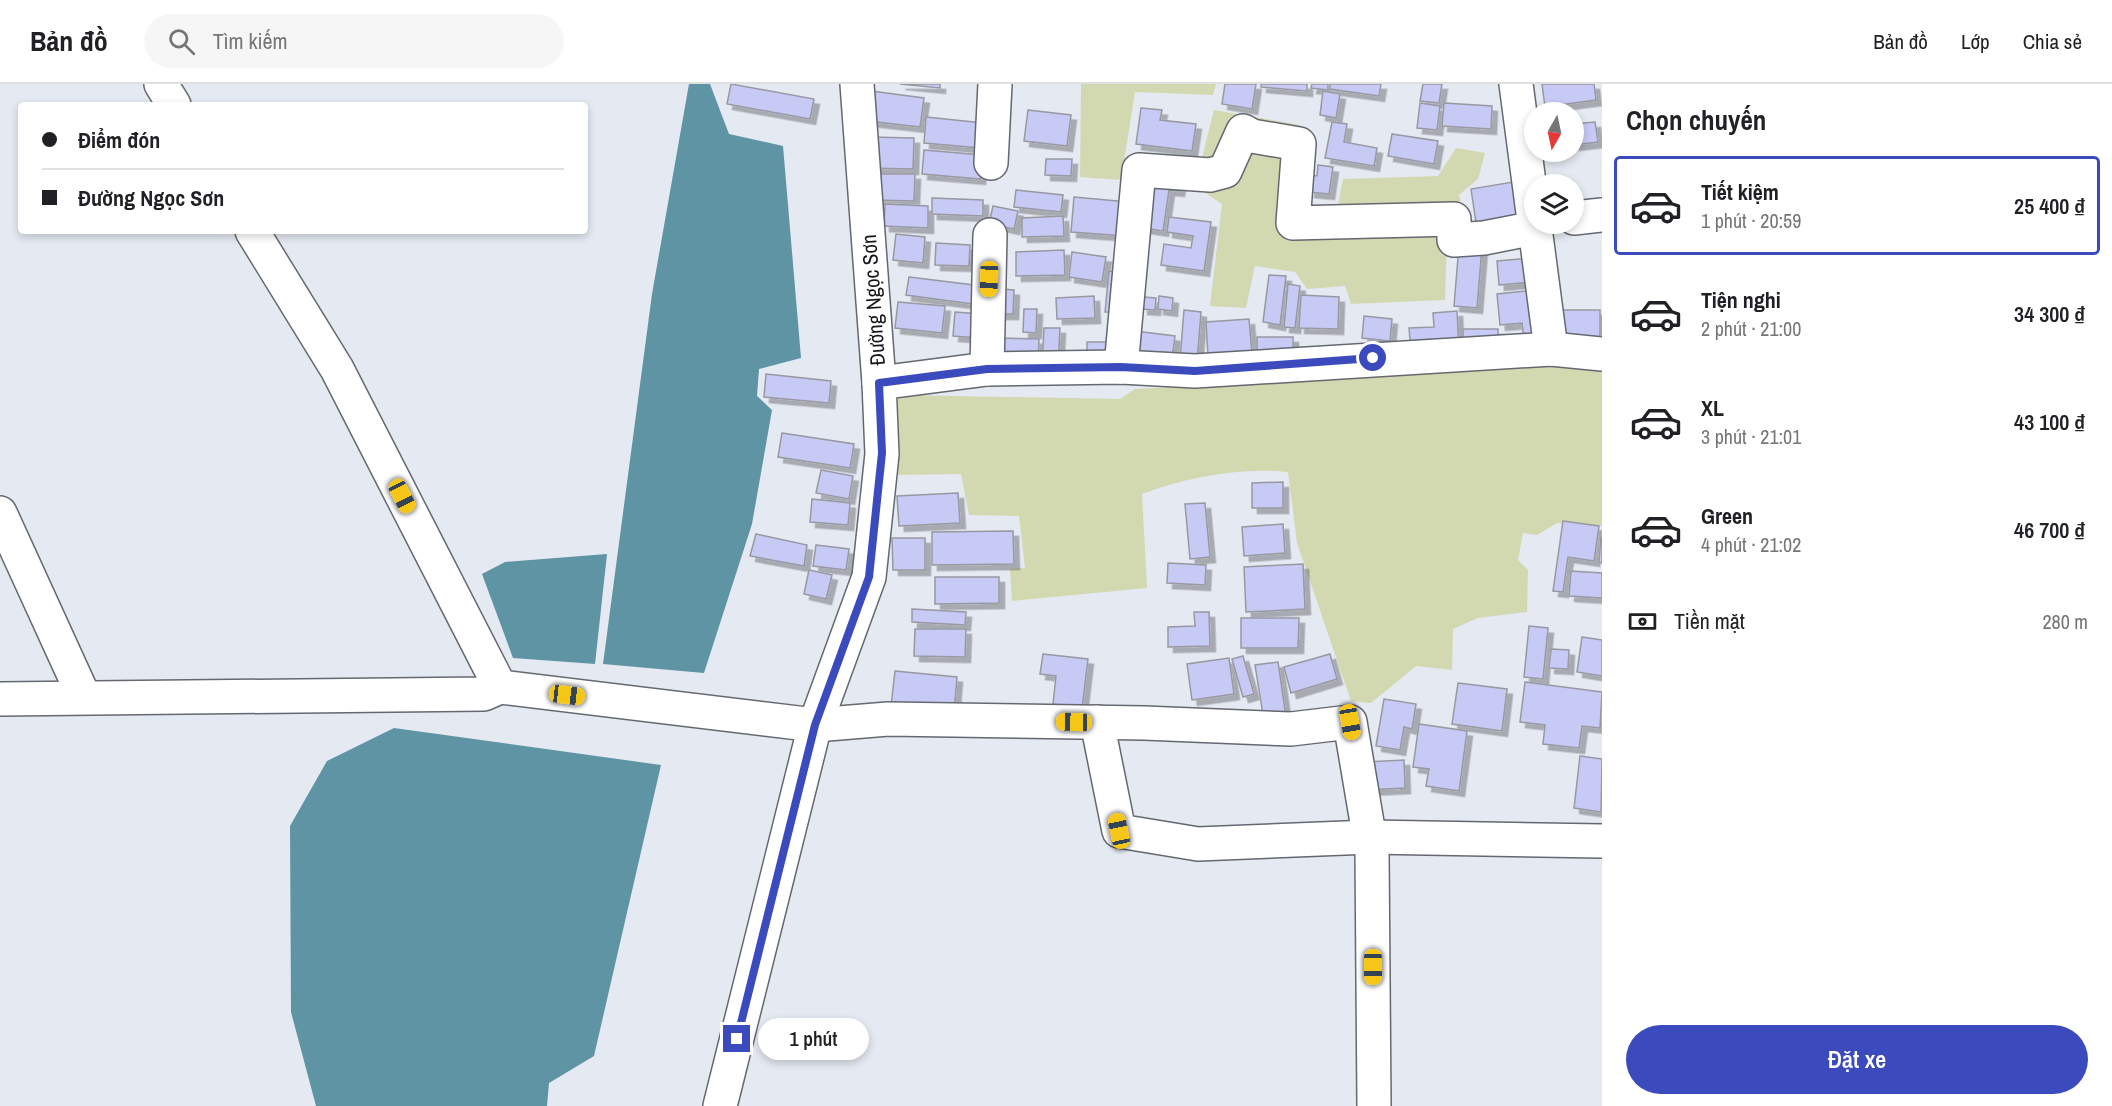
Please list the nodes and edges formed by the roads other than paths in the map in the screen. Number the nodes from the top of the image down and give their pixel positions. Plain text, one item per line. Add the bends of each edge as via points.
1 (161, 84) edge
2 (857, 84) edge
3 (995, 84) edge
4 (1516, 84) edge
5 (172, 102) edge
6 (991, 163) dead end
7 (1528, 174) edge
8 (1602, 215) edge
9 (1584, 217) edge
10 (1524, 227) edge
11 (254, 234) edge
12 (1536, 234) edge
13 (990, 235) dead end
14 (1551, 349) junction
15 (1602, 354) edge
16 (1121, 367) junction
17 (987, 369) junction
18 (879, 383) junction
19 (0, 513) edge
20 (500, 687) junction
21 (84, 697) junction
22 (0, 699) edge
23 (1097, 722) junction
24 (815, 725) junction
25 (1370, 837) junction
26 (1602, 841) edge
27 (720, 1106) edge
28 (1374, 1106) edge

1 - 5 street
2 - 18 street, Đường Ngọc Sơn
3 - 6 street
4 - 7 street
8 - 9 street
10 - 16 street via 1484,238 1454,240 1454,219 1293,223 1299,144 1243,131 1225,171 1210,175 1139,170
11 - 20 street via 337,369
12 - 14 street
13 - 17 street
14 - 15 street
14 - 16 street via 1195,371
16 - 17 street
17 - 18 street
18 - 24 street, Đường Ngọc Sơn via 882,453 869,577
19 - 21 street
20 - 21 street via 484,694
20 - 24 street
21 - 22 street
23 - 24 street via 888,719
23 - 25 street via 1119,831 1198,844
23 - 25 street via 1291,729 1350,722
24 - 27 street, Đường Ngọc Sơn
25 - 26 street
25 - 28 street

